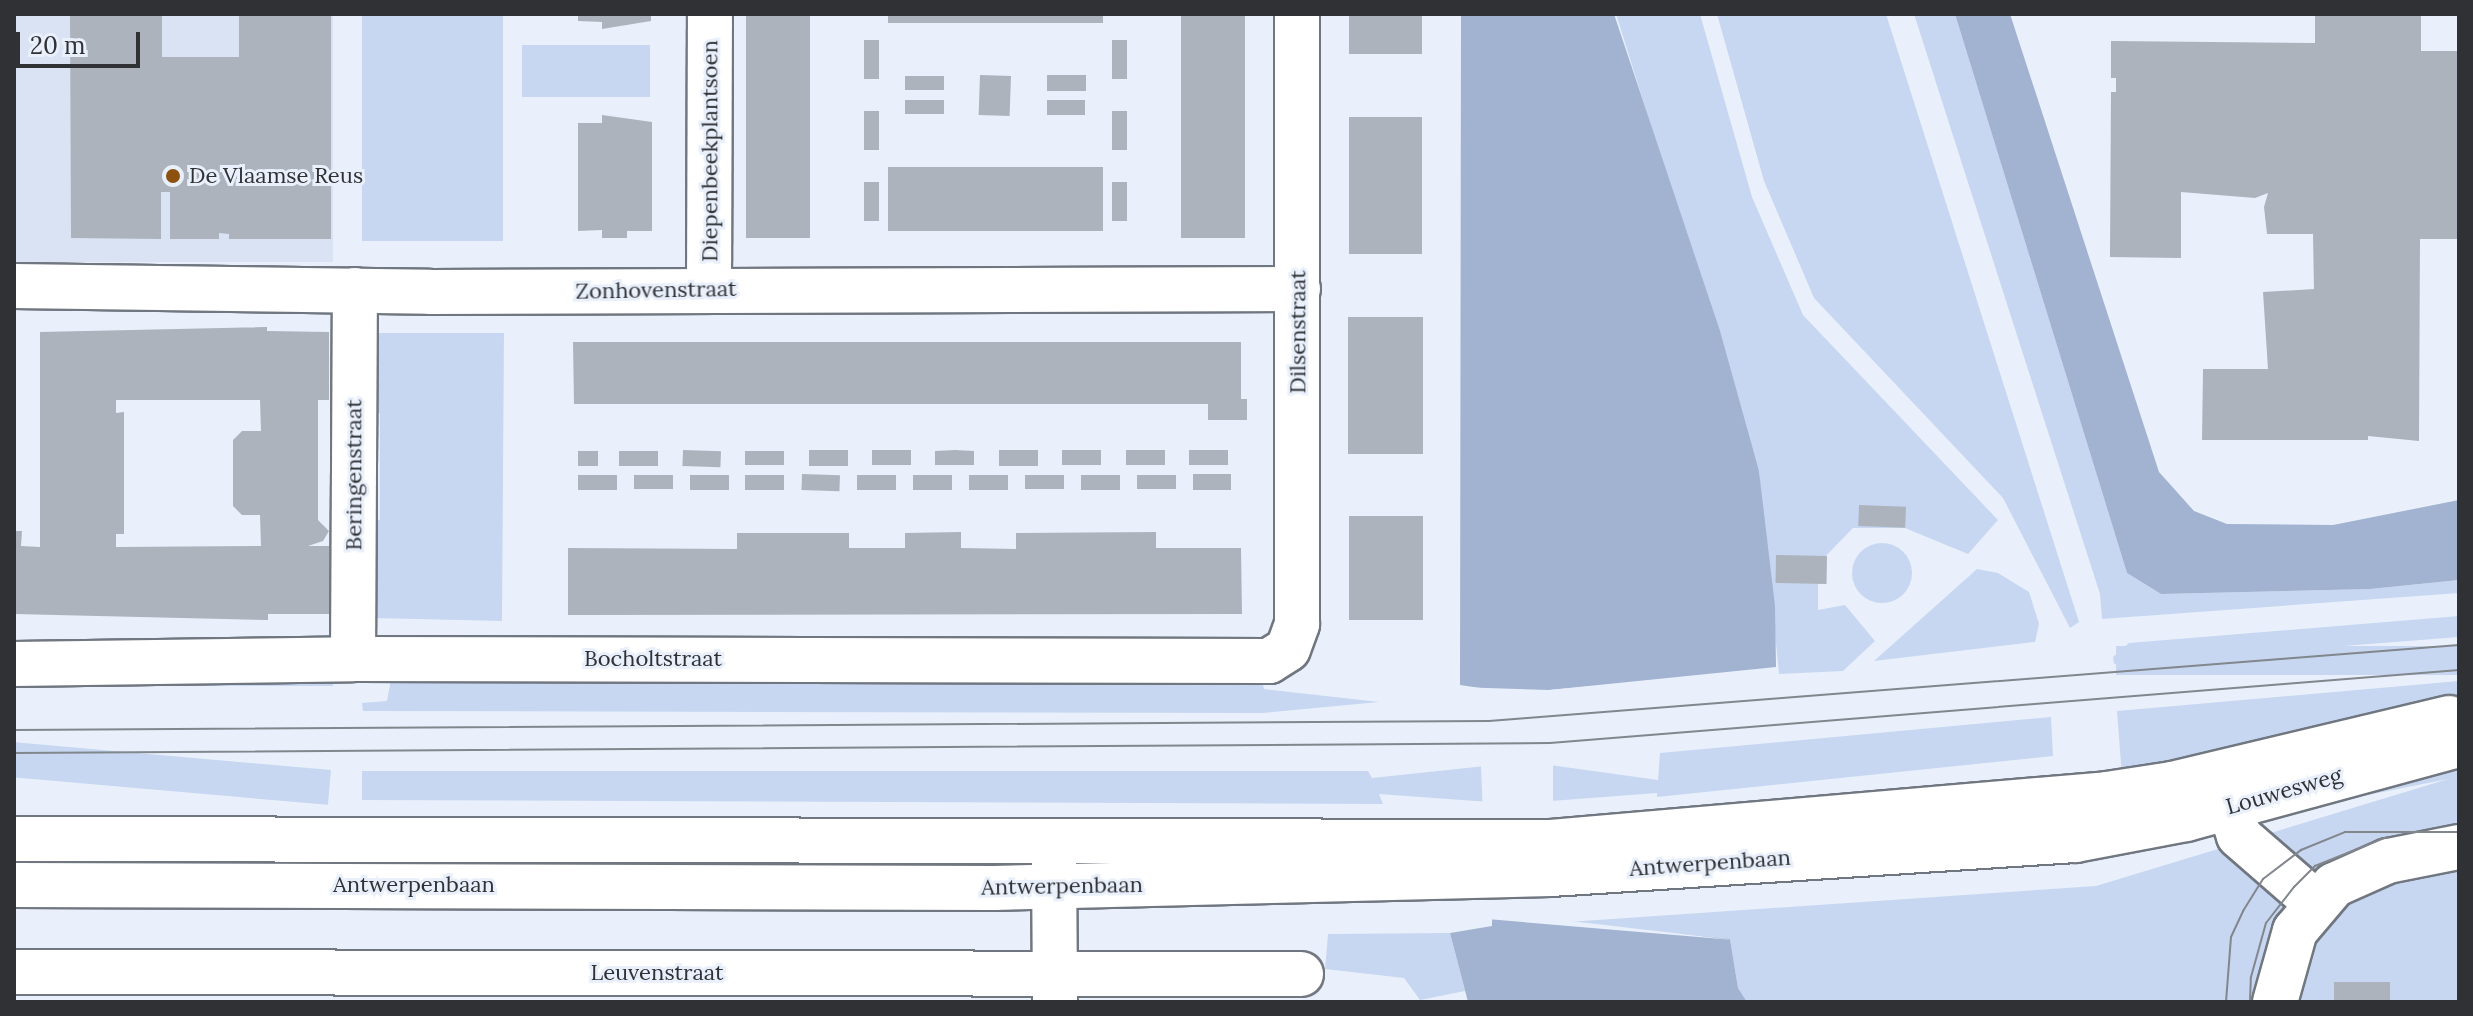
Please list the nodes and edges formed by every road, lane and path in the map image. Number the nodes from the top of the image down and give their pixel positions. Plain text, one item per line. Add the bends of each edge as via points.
1 (710, 14) edge
2 (1297, 14) edge
3 (14, 286) edge
4 (709, 289) junction
5 (1298, 289) junction
6 (355, 290) junction
7 (1288, 649) joint
8 (353, 659) junction
9 (14, 664) edge
10 (2459, 716) edge
11 (2459, 745) edge
12 (2253, 762) junction
13 (2230, 808) junction
14 (2108, 814) junction
15 (14, 839) edge
16 (1054, 839) junction
17 (2459, 847) edge
18 (1488, 859) junction
19 (14, 885) edge
20 (1055, 886) junction
21 (2316, 903) junction
22 (14, 972) edge
23 (1301, 974) dead end
24 (1056, 986) edge
25 (2275, 1002) edge

1 - 4 street, Diepenbeekplantsoen
2 - 5 street, Dilsenstraat
3 - 6 street, Zonhovenstraat
4 - 5 street, Zonhovenstraat
4 - 6 street, Zonhovenstraat
5 - 7 street, Dilsenstraat via 1297,624
6 - 8 street, Beringenstraat
7 - 8 street, Bocholtstraat via 1269,661
8 - 9 street, Bocholtstraat
10 - 12 street, Louwesweg
11 - 13 street, Louwesweg
12 - 13 street
12 - 14 street, Louwesweg
13 - 14 street, Louwesweg
13 - 21 street via 2239,836
14 - 18 street, Antwerpenbaan
15 - 16 street, Antwerpenbaan
16 - 18 street, Antwerpenbaan
16 - 20 street
17 - 21 street via 2352,874
18 - 20 street, Antwerpenbaan
19 - 20 street, Antwerpenbaan
20 - 24 street
21 - 25 street via 2286,950
22 - 24 street, Leuvenstraat
23 - 24 street, Leuvenstraat

